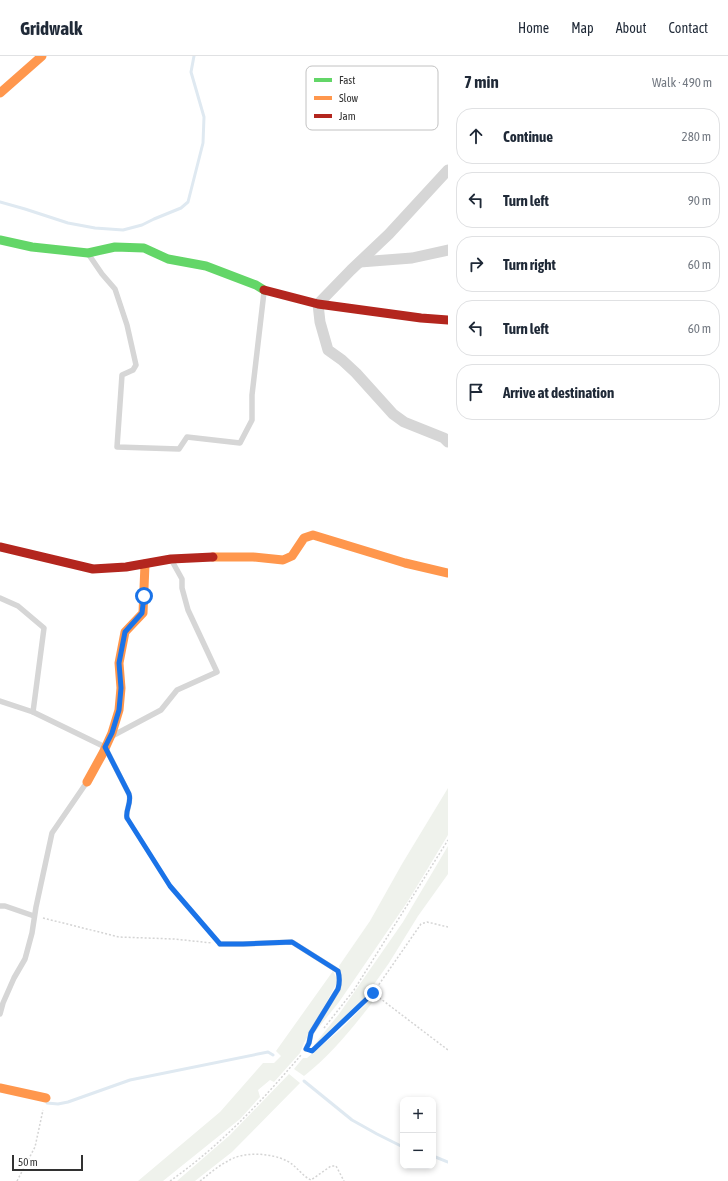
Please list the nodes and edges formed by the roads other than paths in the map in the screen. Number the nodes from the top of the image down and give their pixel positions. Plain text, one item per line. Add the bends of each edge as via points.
1 (42, 56) edge
2 (0, 94) edge
3 (448, 170) edge
4 (0, 240) edge
5 (448, 250) edge
6 (88, 253) junction
7 (360, 262) junction
8 (264, 291) junction
9 (318, 304) junction
10 (448, 320) edge
11 (448, 442) edge
12 (0, 547) edge
13 (171, 559) junction
14 (145, 564) junction
15 (448, 573) edge
16 (0, 598) edge
17 (0, 701) edge
18 (33, 712) junction
19 (110, 737) junction
20 (105, 747) junction
21 (87, 782) joint
22 (127, 818) road end
23 (0, 906) edge
24 (34, 916) junction
25 (220, 944) road end
26 (0, 1014) edge
27 (306, 1049) road end
28 (0, 1088) edge
29 (46, 1098) road end

1 - 2 street
3 - 7 street
4 - 6 street via 32,247
5 - 7 street via 412,258
6 - 8 street via 115,247 144,248 168,259 206,266 256,285
6 - 8 lane via 115,289 136,365 133,370 122,375 117,447 179,449 188,437 240,443 252,420 252,395
7 - 9 street
8 - 9 street
9 - 10 street
9 - 11 street via 328,350 342,360 393,414 404,422
12 - 14 street via 93,569
13 - 14 street
13 - 15 street via 253,556 282,560 292,556 304,538 313,535 405,563
13 - 19 lane via 182,579 188,610 217,672 177,690 161,710
14 - 19 street via 142,613 125,632 119,663 119,710
16 - 18 lane via 18,606 44,628
17 - 18 lane
18 - 20 lane
19 - 20 street
20 - 21 street
20 - 22 lane via 129,794
21 - 24 lane via 52,833
23 - 24 lane
24 - 26 lane via 25,959 3,1002
25 - 27 lane via 292,942 338,971 338,989 311,1033
28 - 29 street

